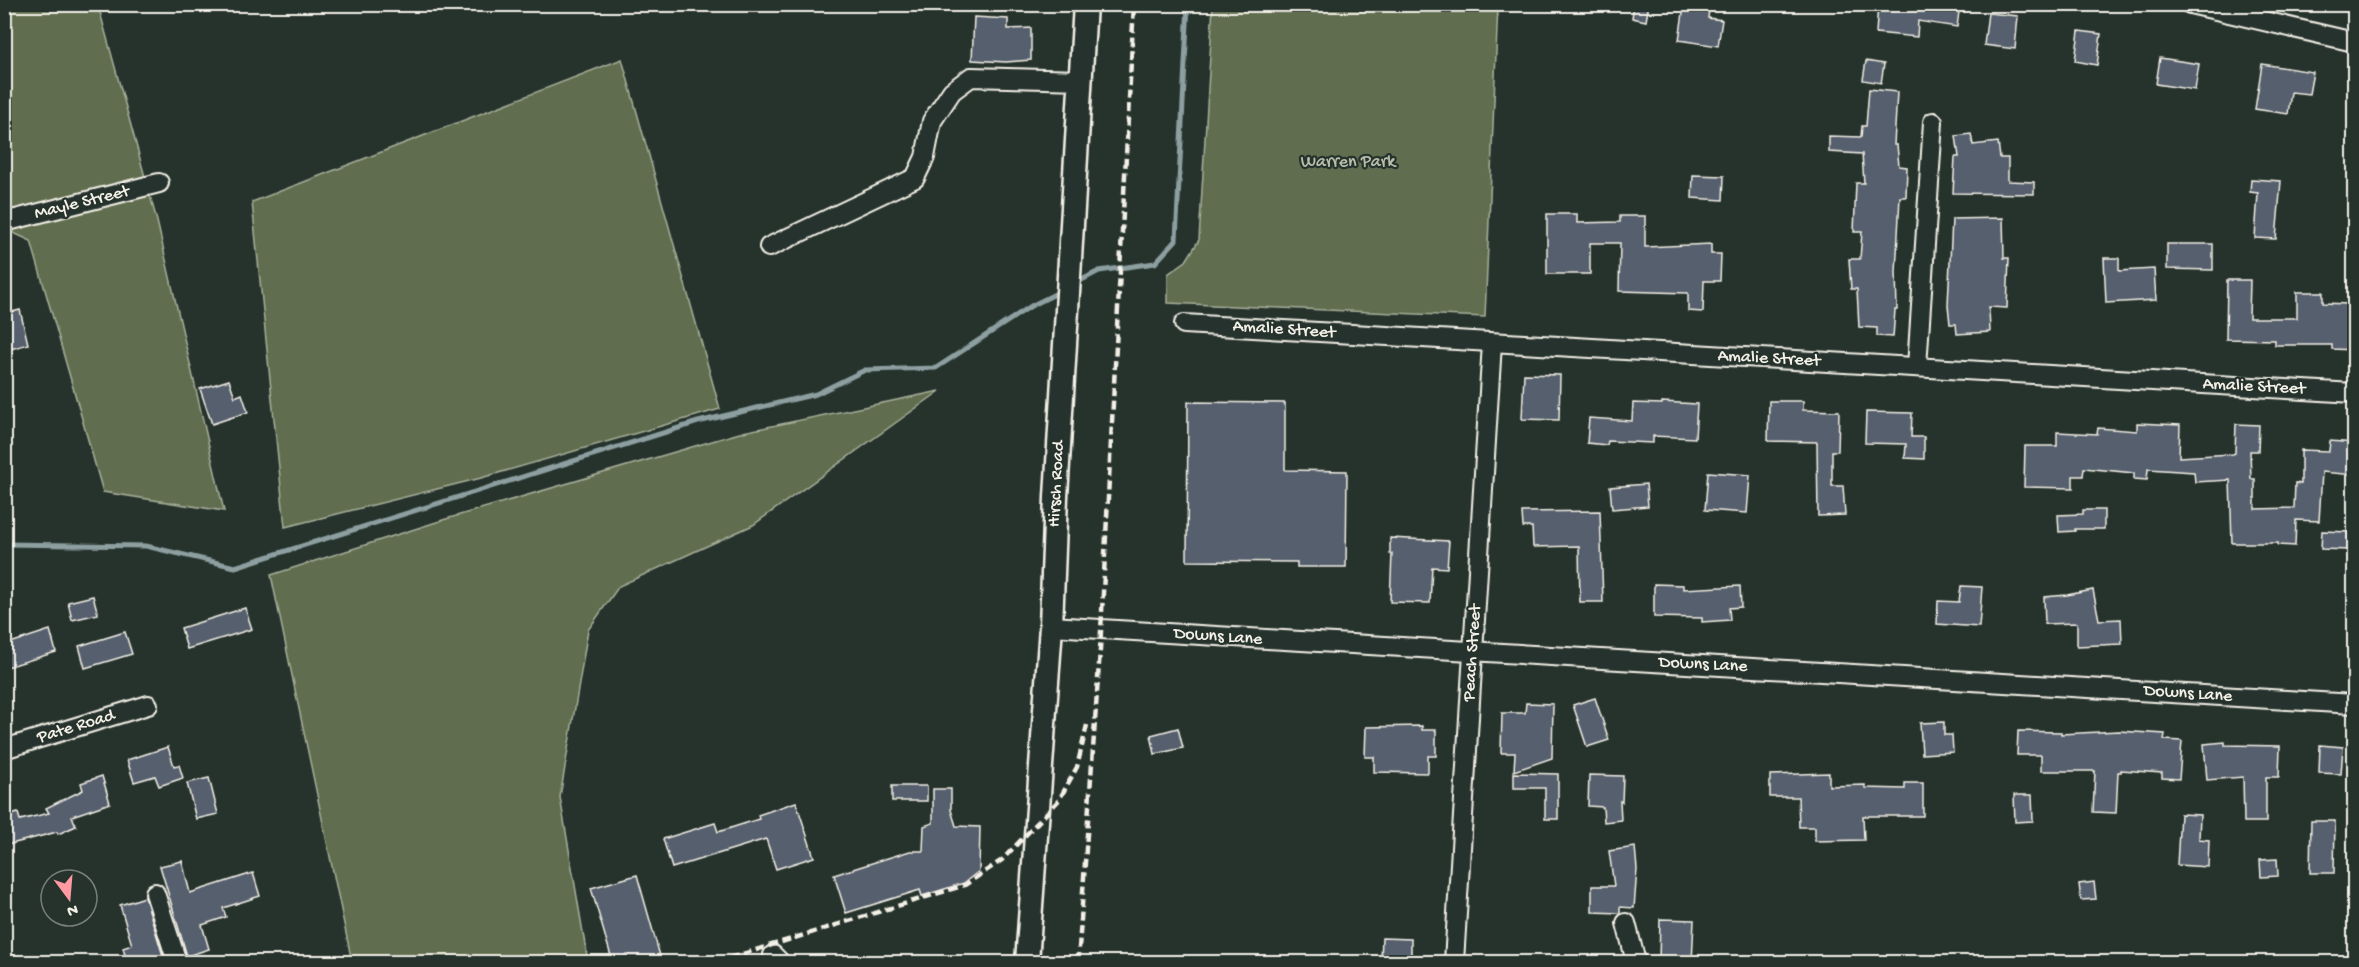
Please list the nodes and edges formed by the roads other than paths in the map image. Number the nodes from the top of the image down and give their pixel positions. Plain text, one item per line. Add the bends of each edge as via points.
1 (1085, 4) edge
2 (2190, 4) edge
3 (2355, 42) edge
4 (1080, 80) junction
5 (1933, 123) dead end
6 (159, 183) dead end
7 (4, 222) edge
8 (769, 247) dead end
9 (1184, 324) dead end
10 (1492, 343) junction
11 (1917, 367) junction
12 (2355, 393) edge
13 (1051, 626) junction
14 (1473, 653) junction
15 (2355, 704) edge
16 (148, 705) dead end
17 (4, 749) edge
18 (155, 893) dead end
19 (1626, 923) dead end
20 (177, 963) edge
21 (1027, 963) edge
22 (1454, 963) edge
23 (1636, 963) edge

1 - 4 main road, Hirsch Road
2 - 3 street
4 - 8 street via 971,77 952,91 932,121 925,157 915,178
4 - 13 main road, Hirsch Road
5 - 11 street
6 - 7 street, Mayle Street
9 - 10 street, Amalie Street
10 - 11 street, Amalie Street
10 - 14 street, Peach Street
11 - 12 street, Amalie Street
13 - 14 street, Downs Lane
13 - 21 main road, Hirsch Road
14 - 15 street, Downs Lane
14 - 22 street, Peach Street
16 - 17 street, Pate Road
18 - 20 street
19 - 23 street

